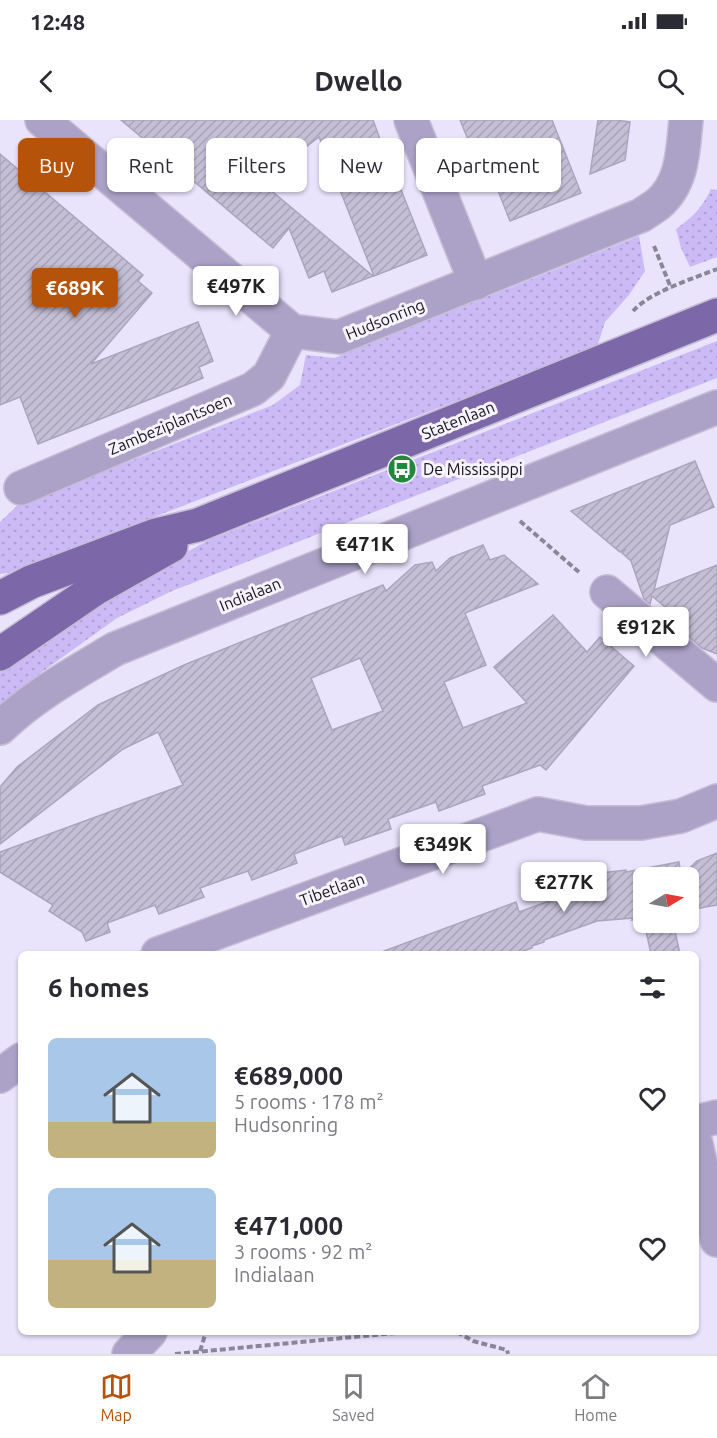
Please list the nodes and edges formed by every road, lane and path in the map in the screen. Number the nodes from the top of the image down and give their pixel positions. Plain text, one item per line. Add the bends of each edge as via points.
1 (42, 120) edge
2 (411, 120) edge
3 (686, 120) edge
4 (642, 214) junction
5 (476, 283) junction
6 (671, 288) dead end
7 (717, 315) edge
8 (292, 331) junction
9 (717, 407) edge
10 (21, 488) dead end
11 (492, 497) junction
12 (198, 525) junction
13 (607, 592) joint
14 (0, 598) edge
15 (0, 654) edge
16 (717, 685) edge
17 (0, 728) edge
18 (717, 801) edge
19 (166, 951) edge
20 (18, 1062) edge
21 (0, 1076) edge
22 (717, 1117) edge
23 (699, 1121) edge
24 (699, 1158) edge
25 (717, 1240) edge
26 (147, 1335) edge
27 (205, 1335) edge
28 (375, 1335) edge
29 (462, 1335) edge
30 (200, 1352) junction
31 (129, 1354) edge
32 (174, 1354) edge
33 (508, 1354) edge

1 - 8 street
2 - 5 street
3 - 4 street, Hudsonring via 681,164 673,187 659,204
4 - 5 street, Hudsonring
4 - 6 path
5 - 8 street, Hudsonring via 339,337
7 - 12 main road, Statenlaan
8 - 10 street, Zambeziplantsoen via 269,376 253,389
9 - 11 street, Indialaan
11 - 13 path via 598,590
11 - 17 street, Indialaan via 115,649 60,681
12 - 14 main road, Statenlaan via 156,535 31,582
12 - 15 main road, Statenlaan via 166,550 95,589
13 - 16 street
18 - 19 street, Tibetlaan via 681,816 640,823 586,823 538,814
20 - 21 street
22 - 23 street
24 - 25 street
26 - 31 street
27 - 30 path
28 - 30 path
29 - 33 path via 507,1350
30 - 32 path

